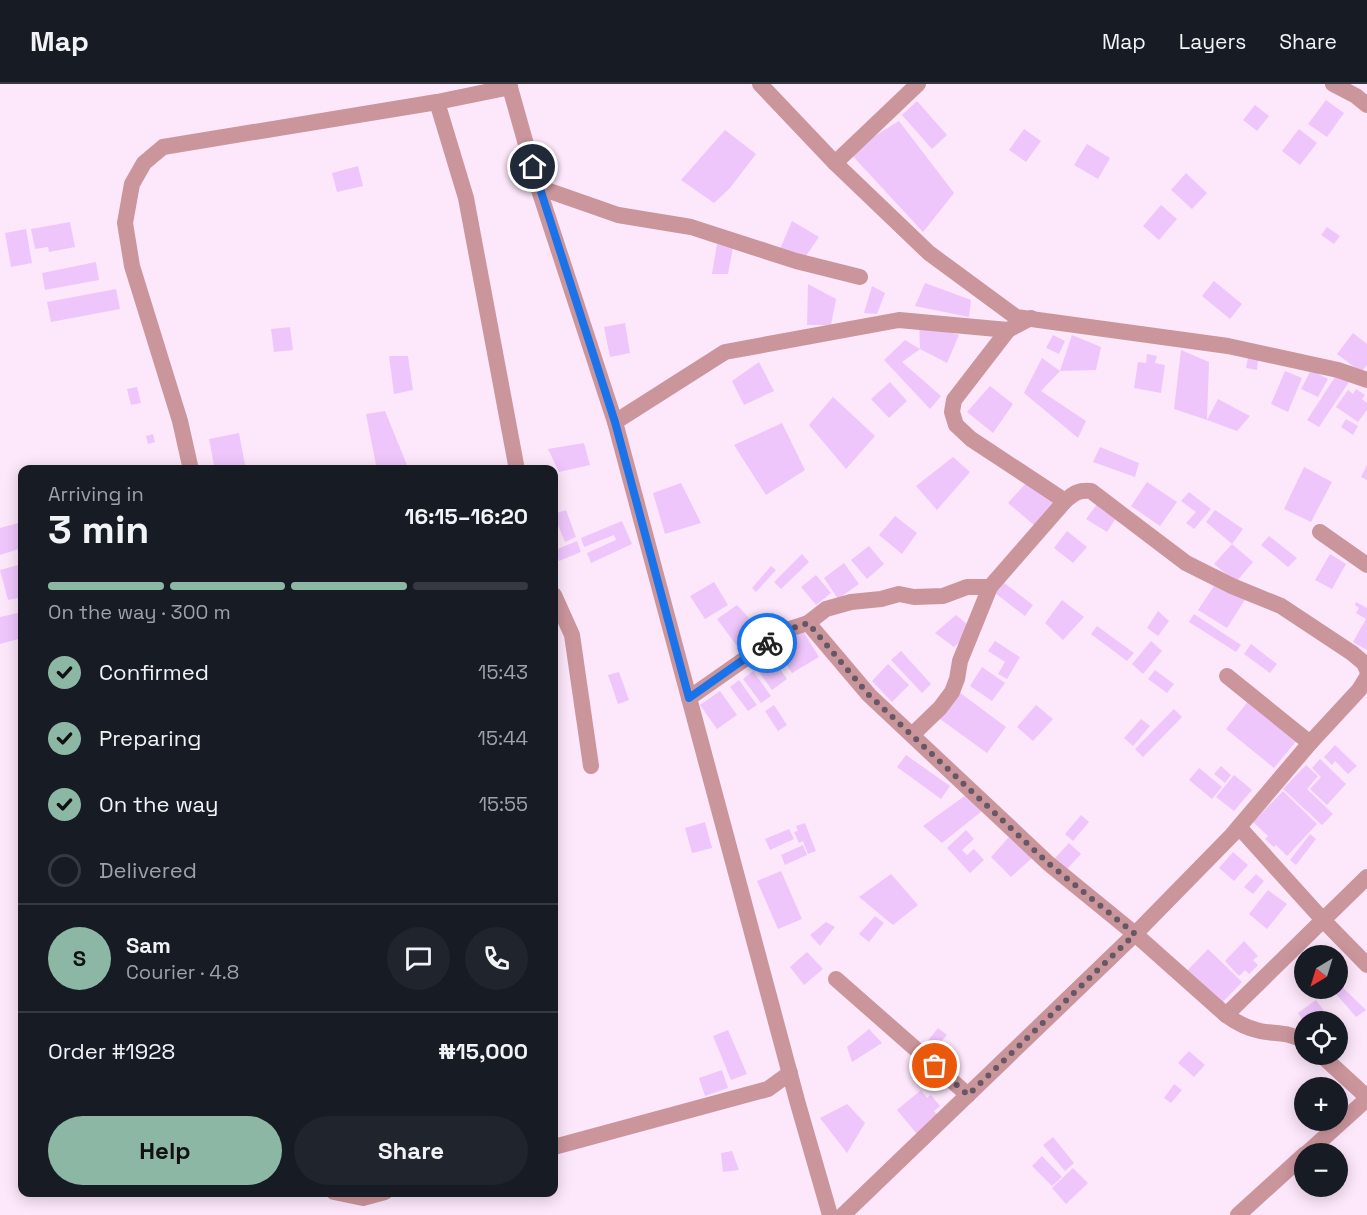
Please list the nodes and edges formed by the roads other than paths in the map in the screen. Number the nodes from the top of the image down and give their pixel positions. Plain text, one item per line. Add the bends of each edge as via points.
1 (760, 84) edge
2 (918, 84) edge
3 (1333, 84) edge
4 (510, 86) edge
5 (437, 102) junction
6 (1367, 105) edge
7 (836, 163) junction
8 (538, 187) junction
9 (860, 277) dead end
10 (1031, 318) junction
11 (1008, 330) junction
12 (1367, 380) edge
13 (615, 422) junction
14 (190, 465) edge
15 (516, 465) edge
16 (1065, 501) junction
17 (1320, 532) dead end
18 (1367, 565) edge
19 (990, 587) junction
20 (558, 604) edge
21 (808, 623) junction
22 (1367, 670) edge
23 (1227, 676) dead end
24 (1367, 677) edge
25 (689, 698) junction
26 (912, 735) junction
27 (1310, 743) junction
28 (591, 766) dead end
29 (1239, 827) junction
30 (1367, 877) edge
31 (1323, 920) junction
32 (1135, 934) junction
33 (1367, 965) edge
34 (837, 979) dead end
35 (1226, 1015) junction
36 (1294, 1036) edge
37 (1332, 1065) edge
38 (790, 1073) junction
39 (768, 1089) junction
40 (968, 1095) junction
41 (1367, 1098) edge
42 (798, 1104) junction
43 (1317, 1143) edge
44 (558, 1146) edge
45 (1294, 1164) edge
46 (830, 1215) edge
47 (843, 1215) edge
48 (1238, 1215) edge

1 - 7 street
2 - 7 street
3 - 6 street
4 - 5 street
4 - 8 street
5 - 14 street via 163,147 144,163 132,184 125,223 132,266
5 - 15 street via 466,198
7 - 10 street via 929,253 1016,317
8 - 9 street via 618,214 692,227
8 - 13 street
10 - 11 street
10 - 12 street via 1228,346
11 - 13 street via 899,320 725,352
11 - 16 street via 954,400 956,425
13 - 25 street
16 - 19 street
16 - 22 street via 1075,492 1091,492 1186,563 1281,606 1352,653
17 - 18 street
19 - 21 street via 968,587 943,596 899,594 851,602 826,609
19 - 26 street via 960,661 952,692
20 - 28 street via 572,635
21 - 25 street via 786,630
21 - 26 street via 869,695
23 - 27 street
24 - 27 street
25 - 38 street
26 - 32 street via 1048,863
27 - 29 street
29 - 31 street
29 - 32 street
30 - 31 street
31 - 33 street
31 - 35 street
32 - 35 street
32 - 40 street
34 - 40 street
35 - 36 street via 1242,1026
37 - 41 street
38 - 39 street
38 - 42 street
39 - 42 street
39 - 44 street
40 - 47 street
41 - 43 street
42 - 46 street
45 - 48 street

